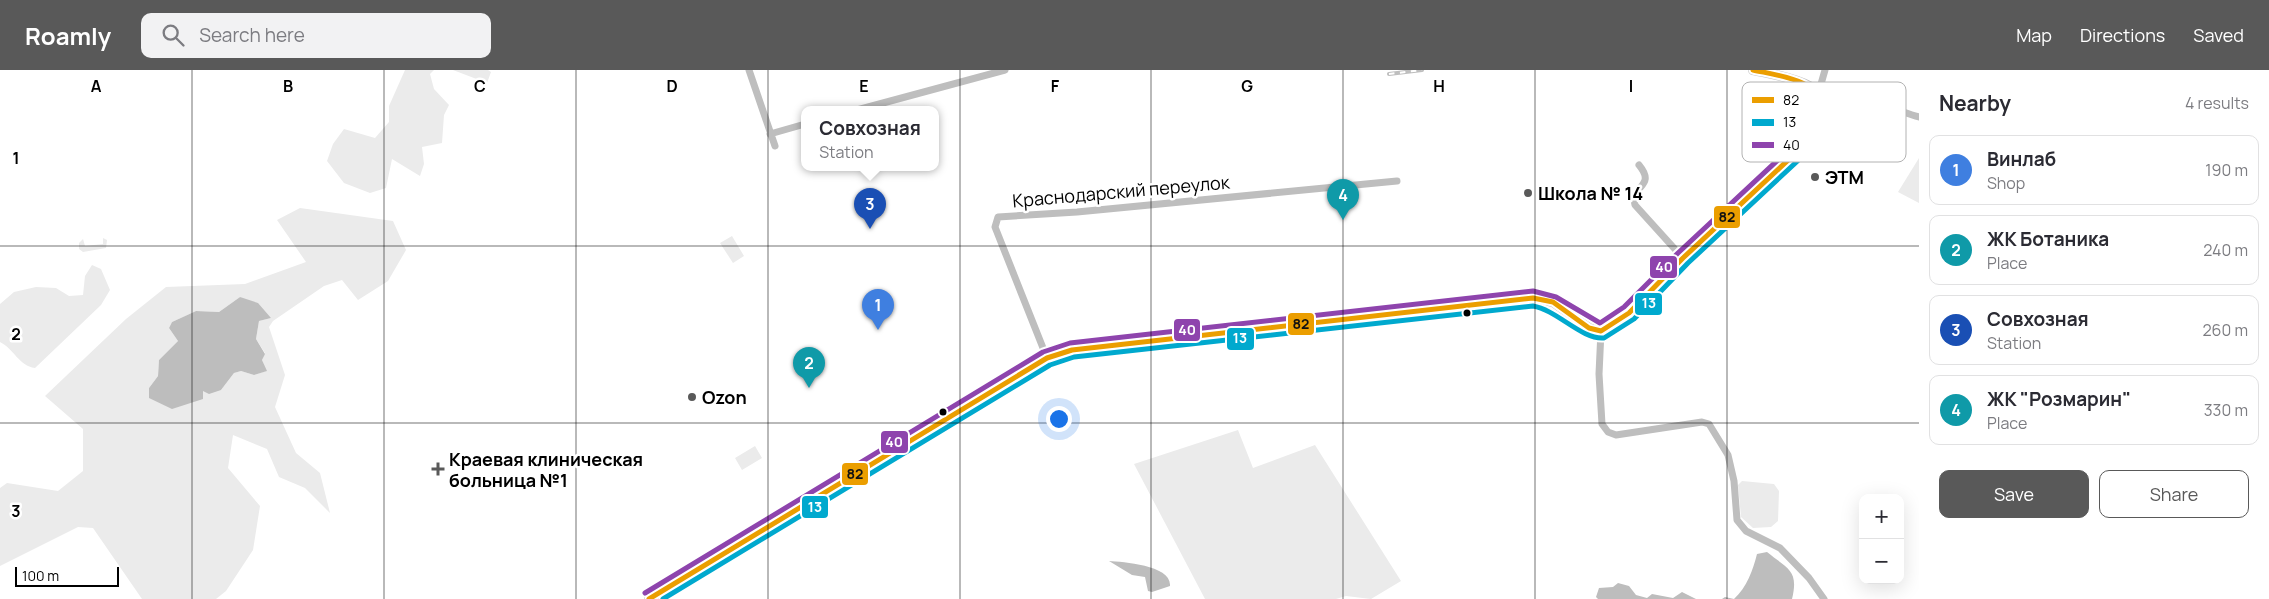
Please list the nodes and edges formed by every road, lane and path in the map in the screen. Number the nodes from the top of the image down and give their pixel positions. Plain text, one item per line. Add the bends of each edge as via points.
1 (749, 70) edge
2 (1005, 70) edge
3 (1753, 70) edge
4 (1798, 82) edge
5 (872, 106) edge
6 (1906, 113) edge
7 (1919, 117) edge
8 (801, 125) edge
9 (770, 134) junction
10 (775, 146) dead end
11 (1786, 162) edge
12 (1639, 165) dead end
13 (1397, 180) dead end
14 (1683, 258) junction
15 (1601, 331) junction
16 (1047, 358) junction
17 (649, 599) edge
18 (1824, 599) edge

1 - 9 street
2 - 5 street
3 - 4 main road
6 - 7 street
8 - 9 street
9 - 10 street
11 - 14 main road
12 - 14 street via 1646,179 1635,196 1635,204
13 - 16 street, Краснодарский переулок via 998,217 995,227
14 - 15 main road via 1629,313
15 - 16 main road via 1589,328 1553,302 1533,298 1072,350
15 - 18 street via 1602,424 1608,432 1616,435 1702,422 1709,424 1728,455 1737,520 1746,531 1780,548
16 - 17 main road

